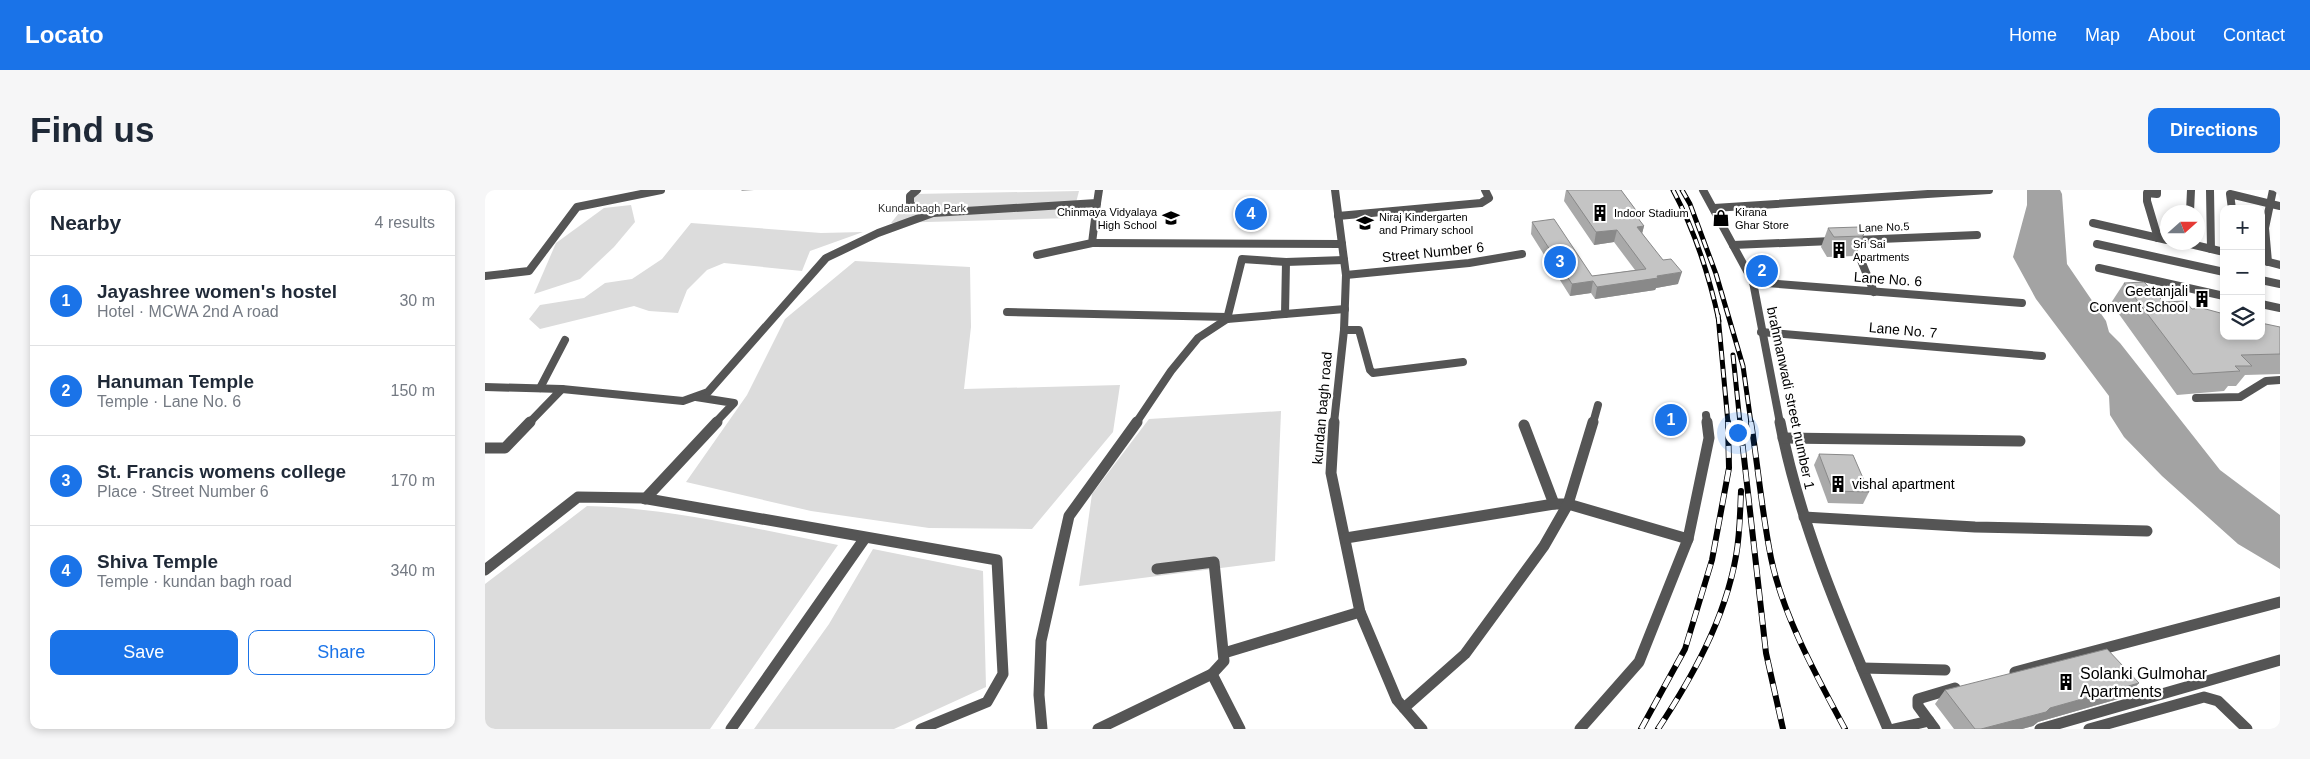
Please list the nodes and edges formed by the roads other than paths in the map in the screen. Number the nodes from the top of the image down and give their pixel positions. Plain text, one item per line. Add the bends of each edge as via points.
1 (661, 190) edge
2 (917, 190) edge
3 (1099, 190) edge
4 (1335, 190) edge
5 (1485, 190) edge
6 (1703, 190) edge
7 (1826, 190) edge
8 (1989, 190) edge
9 (2157, 190) edge
10 (2191, 190) edge
11 (2210, 190) edge
12 (2273, 190) edge
13 (1970, 191) edge
14 (2241, 193) edge
15 (1835, 200) junction
16 (1097, 203) junction
17 (2271, 204) junction
18 (2190, 205) edge
19 (2231, 205) edge
20 (2280, 206) edge
21 (1714, 208) junction
22 (933, 213) junction
23 (1338, 216) junction
24 (2093, 223) dead end
25 (1977, 234) dead end
26 (2158, 238) joint
27 (1092, 244) junction
28 (1342, 244) junction
29 (2097, 244) dead end
30 (1733, 245) junction
31 (2205, 247) edge
32 (2211, 249) junction
33 (2265, 250) edge
34 (2220, 251) edge
35 (1522, 254) dead end
36 (1037, 255) dead end
37 (1860, 258) dead end
38 (1344, 260) junction
39 (2265, 261) edge
40 (1286, 262) junction
41 (2280, 265) edge
42 (2099, 268) dead end
43 (2220, 271) edge
44 (1346, 275) junction
45 (485, 276) edge
46 (2265, 281) edge
47 (1753, 282) junction
48 (2280, 284) edge
49 (1874, 292) junction
50 (2220, 295) edge
51 (2022, 302) dead end
52 (2265, 305) edge
53 (2280, 308) edge
54 (1345, 309) junction
55 (1007, 312) dead end
56 (1285, 314) junction
57 (1227, 318) junction
58 (1344, 330) junction
59 (1761, 332) junction
60 (565, 340) dead end
61 (2043, 356) dead end
62 (1463, 362) dead end
63 (2280, 380) edge
64 (485, 386) edge
65 (540, 388) junction
66 (562, 389) junction
67 (695, 397) junction
68 (2196, 398) dead end
69 (1598, 405) dead end
70 (1706, 415) dead end
71 (1524, 425) dead end
72 (1783, 438) junction
73 (2020, 441) dead end
74 (485, 448) edge
75 (645, 499) junction
76 (1554, 504) junction
77 (1568, 504) junction
78 (1804, 517) junction
79 (2147, 531) dead end
80 (865, 538) junction
81 (1345, 538) junction
82 (1688, 539) junction
83 (1157, 569) dead end
84 (485, 570) edge
85 (2280, 602) edge
86 (1360, 612) junction
87 (1224, 657) junction
88 (2280, 660) edge
89 (1862, 668) junction
90 (1945, 670) dead end
91 (1212, 674) junction
92 (2006, 674) edge
93 (1968, 684) edge
94 (1404, 708) junction
95 (1932, 725) edge
96 (731, 729) edge
97 (921, 729) edge
98 (1042, 729) edge
99 (1098, 729) edge
100 (1240, 729) edge
101 (1422, 729) edge
102 (1580, 729) edge
103 (1888, 729) edge
104 (1894, 729) edge
105 (2040, 729) edge
106 (2089, 729) edge
107 (2247, 729) edge

1 - 45 street via 577,207 529,271
2 - 22 street via 910,196 910,204 917,210
3 - 16 street
4 - 23 street, kundan bagh road
5 - 23 street via 1489,198 1481,203
6 - 21 street, brahmanwadi street number 1
7 - 15 street
8 - 13 street
9 - 26 street via 2157,194 2147,193 2147,200
10 - 18 street
11 - 32 street
12 - 17 street
13 - 15 street
14 - 17 street
14 - 19 street via 2230,194
15 - 21 street
16 - 22 street
16 - 27 street
17 - 20 street
17 - 33 street via 2265,228
21 - 30 street, brahmanwadi street number 1
22 - 67 street via 826,258 708,392
23 - 28 street, kundan bagh road
24 - 26 street
25 - 30 street, Lane No.5
27 - 28 street
27 - 36 street
28 - 38 street, kundan bagh road
29 - 43 street
30 - 47 street, brahmanwadi street number 1
31 - 32 street
32 - 34 street
35 - 44 street, Street Number 6
37 - 49 street
38 - 40 street
38 - 44 street, kundan bagh road
39 - 41 street
40 - 56 street
40 - 57 street via 1242,259
42 - 50 street
44 - 54 street, kundan bagh road
46 - 48 street
47 - 49 street, Lane No. 6
47 - 59 street, brahmanwadi street number 1
49 - 51 street, Lane No. 6
52 - 53 street
54 - 56 street
54 - 58 street, kundan bagh road
55 - 57 street
56 - 57 street
57 - 98 street via 1198,338 1176,364 1069,516 1041,641 1039,694
58 - 62 street via 1359,330 1373,373
58 - 81 street, kundan bagh road via 1335,397 1331,473
59 - 61 street, Lane No. 7
59 - 72 street, brahmanwadi street number 1
60 - 65 street
63 - 68 street via 2266,381 2240,398
64 - 65 street
65 - 66 street
66 - 67 street via 683,401
66 - 74 street via 505,448
67 - 75 street via 734,403
69 - 77 street
70 - 82 street via 1709,438
71 - 76 street
72 - 73 street
72 - 78 street, brahmanwadi street number 1
75 - 80 street
75 - 84 street via 578,497
76 - 77 street
76 - 81 street
77 - 82 street
77 - 94 street via 1533,562 1465,654
78 - 79 street via 1975,528
78 - 89 street, brahmanwadi street number 1
80 - 96 street
80 - 97 street via 997,560 1003,674 987,702
81 - 86 street, kundan bagh road
82 - 102 street via 1639,662
83 - 87 street via 1214,562
85 - 92 street
86 - 87 street
86 - 94 street, kundan bagh road via 1397,700
87 - 91 street
88 - 105 street
89 - 90 street
89 - 103 street, brahmanwadi street number 1
91 - 99 street
91 - 100 street
93 - 95 street via 1919,699 1918,706
94 - 101 street, kundan bagh road
95 - 104 street
106 - 107 street via 2204,696 2218,701

